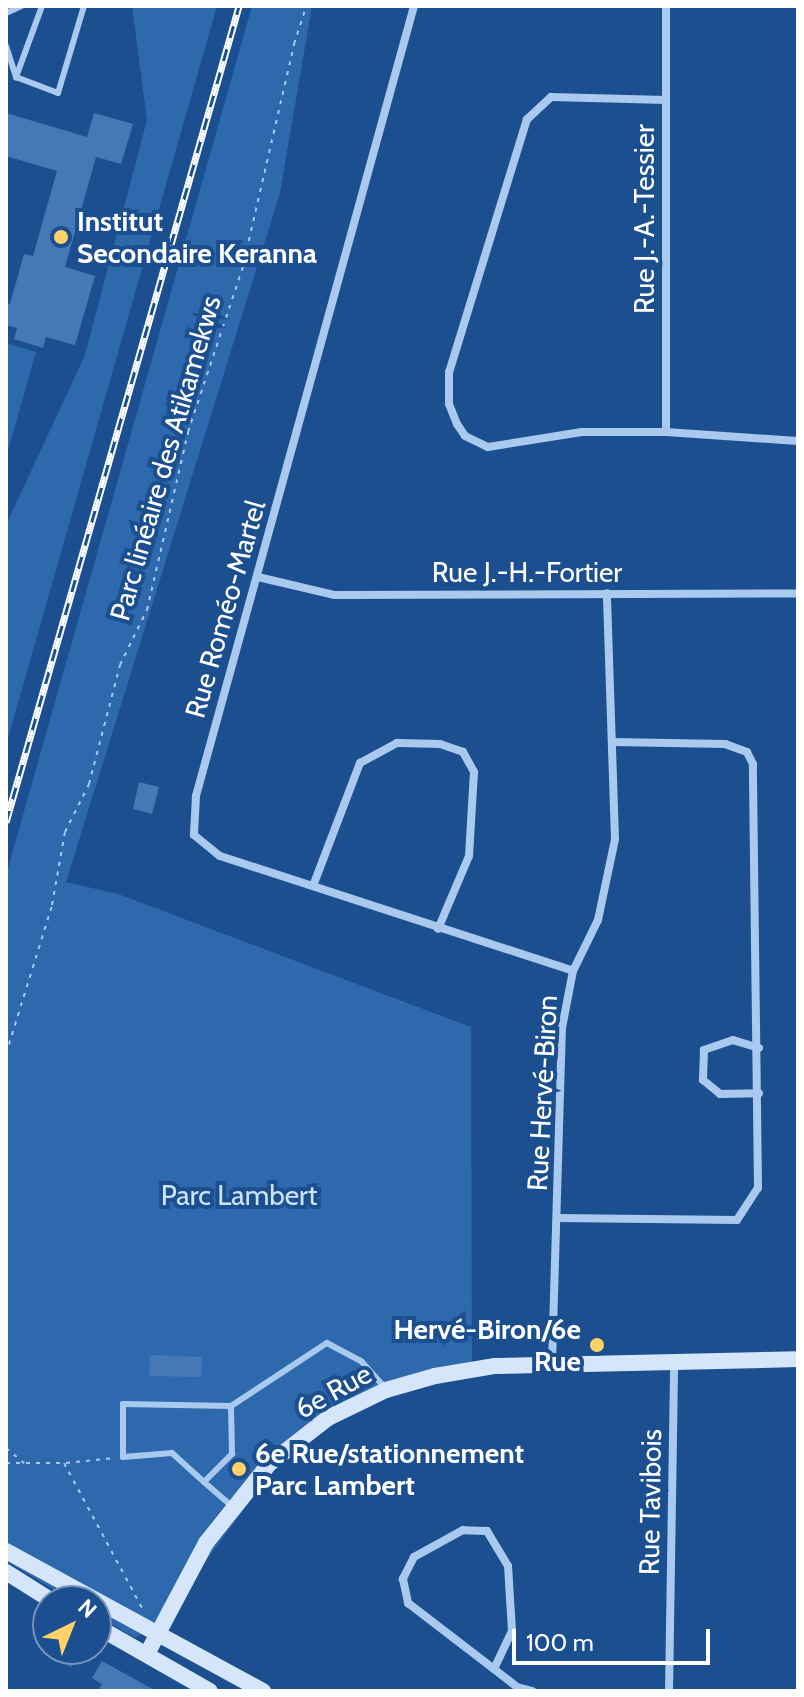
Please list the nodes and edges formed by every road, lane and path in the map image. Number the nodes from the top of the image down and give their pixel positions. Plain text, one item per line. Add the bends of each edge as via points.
1 (22, 6) edge
2 (42, 6) edge
3 (84, 6) edge
4 (306, 6) edge
5 (414, 6) edge
6 (666, 6) edge
7 (6, 13) edge
8 (6, 46) edge
9 (16, 77) junction
10 (666, 100) junction
11 (666, 432) junction
12 (798, 441) edge
13 (258, 577) junction
14 (607, 593) junction
15 (798, 593) edge
16 (613, 742) junction
17 (313, 886) junction
18 (438, 929) junction
19 (573, 971) junction
20 (759, 1048) junction
21 (6, 1054) edge
22 (759, 1093) junction
23 (557, 1218) junction
24 (798, 1359) edge
25 (674, 1361) junction
26 (552, 1363) junction
27 (386, 1390) junction
28 (231, 1406) junction
29 (6, 1448) edge
30 (123, 1457) junction
31 (6, 1463) edge
32 (64, 1463) junction
33 (26, 1465) junction
34 (204, 1482) junction
35 (232, 1506) junction
36 (6, 1551) edge
37 (6, 1572) edge
38 (32, 1588) edge
39 (144, 1611) dead end
40 (157, 1633) junction
41 (112, 1635) edge
42 (147, 1654) junction
43 (494, 1669) junction
44 (210, 1691) edge
45 (263, 1691) edge
46 (532, 1691) edge
47 (669, 1691) edge

1 - 7 lane
2 - 9 lane
3 - 9 lane via 58,93
4 - 21 path, Parc linéaire des Atikamekws via 242,270 188,432 147,610 120,665 89,784 65,832 52,905
5 - 13 street, Rue Roméo-Martel
6 - 10 street, Rue J.-A.-Tessier
8 - 9 lane
10 - 11 street, Rue J.-A.-Tessier
10 - 11 street via 563,96 551,97 533,110 449,372 449,404 465,436 488,447 582,432
11 - 12 street
13 - 14 street, Rue J.-H.-Fortier via 335,595
13 - 17 street, Rue Roméo-Martel via 196,796 194,835 220,856
14 - 15 street, Rue J.-H.-Fortier
14 - 16 street, Rue Hervé-Biron
16 - 19 street, Rue Hervé-Biron via 615,839 598,920
16 - 20 street via 725,744 747,752 753,764
17 - 18 street, Rue Roméo-Martel
17 - 18 street via 360,763 397,743 440,744 463,752 474,772 469,856
18 - 19 street, Rue Roméo-Martel
19 - 23 street, Rue Hervé-Biron via 562,1028
20 - 22 street
20 - 22 street via 733,1040 704,1050 703,1080 720,1094
22 - 23 street via 758,1188 737,1220
23 - 26 street, Rue Hervé-Biron
24 - 25 street, 6e Rue
25 - 26 street, 6e Rue
25 - 47 street, Rue Tavibois
26 - 27 street, 6e Rue via 465,1371
27 - 28 lane via 361,1361 327,1343
27 - 35 street, 6e Rue via 328,1418 288,1447
28 - 30 lane via 123,1404
28 - 34 lane via 232,1454
29 - 33 path
30 - 32 path
30 - 34 lane via 172,1453
31 - 33 path
32 - 33 path
32 - 39 path
34 - 35 lane
35 - 40 street, 6e Rue
36 - 40 street
37 - 38 street
40 - 42 street, 6e Rue
40 - 45 street
41 - 42 street
42 - 44 street
43 - 43 street via 512,1631 508,1566 487,1531 463,1530 414,1557 403,1579 408,1603
43 - 46 street via 517,1687

